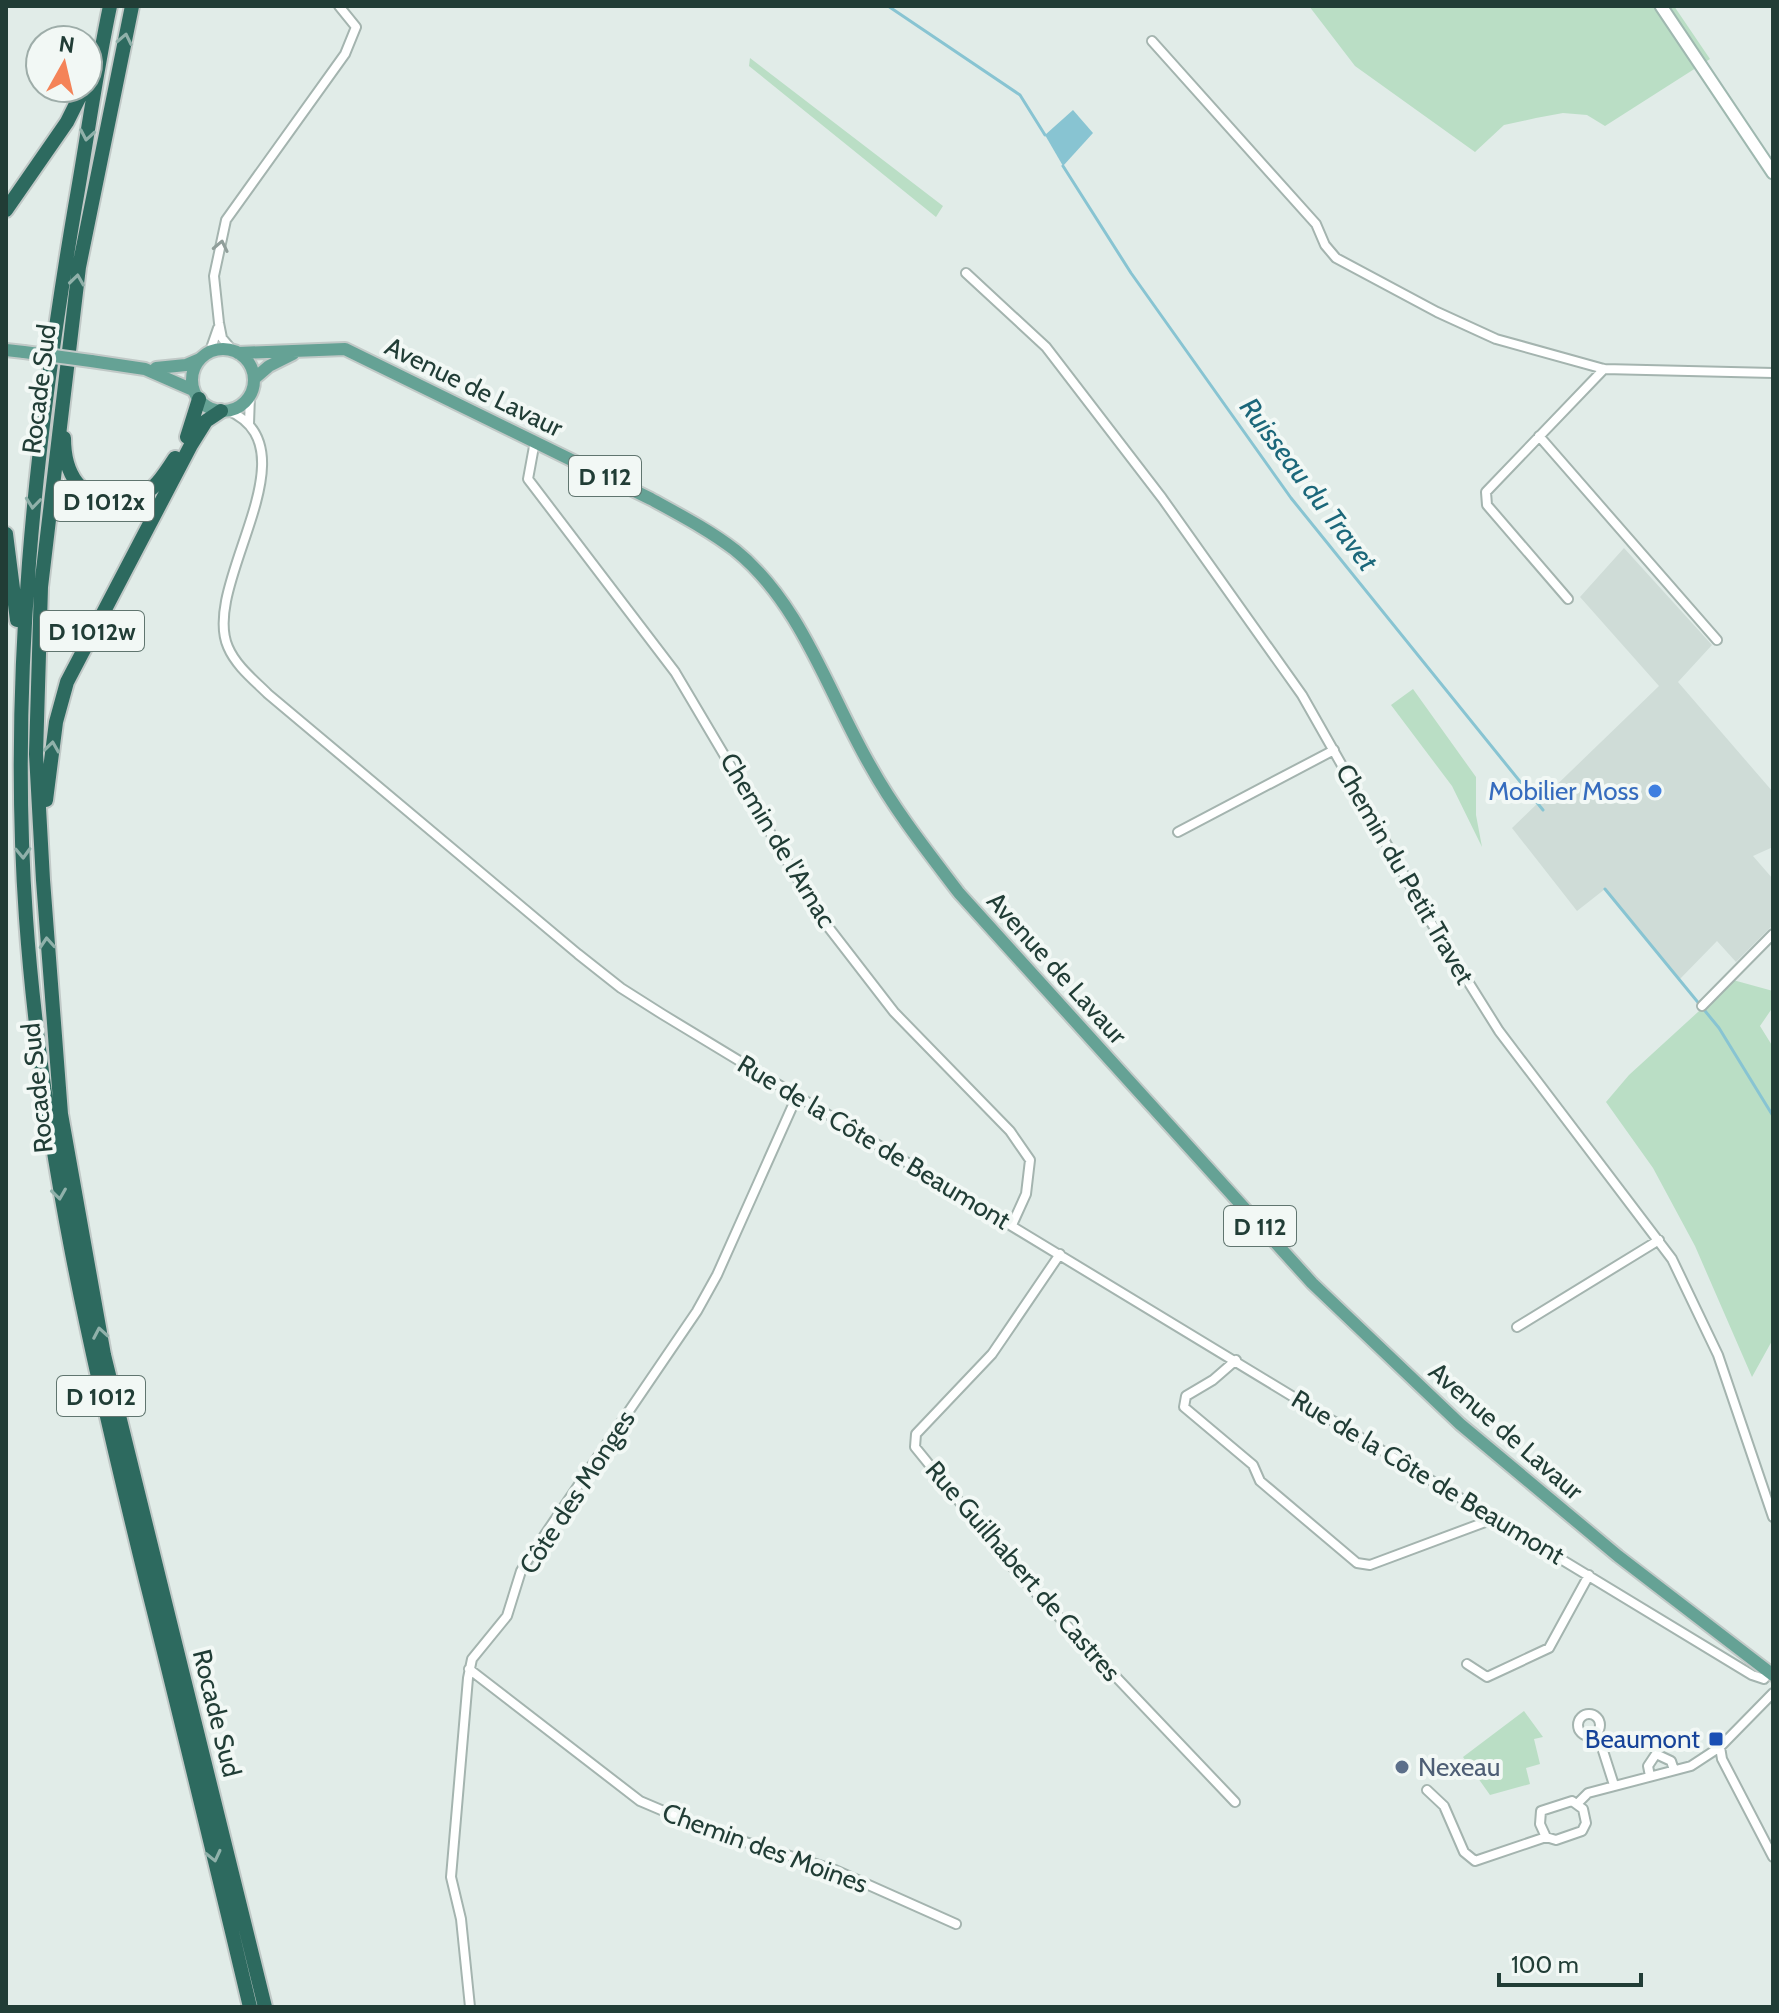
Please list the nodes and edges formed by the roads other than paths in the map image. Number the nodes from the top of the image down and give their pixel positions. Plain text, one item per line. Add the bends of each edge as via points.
1 (110, 6) edge
2 (132, 6) edge
3 (339, 6) edge
4 (1661, 6) edge
5 (105, 30) junction
6 (104, 33) edge
7 (1152, 41) dead end
8 (76, 104) edge
9 (1773, 173) edge
10 (6, 210) edge
11 (966, 273) dead end
12 (219, 323) junction
13 (307, 349) junction
14 (6, 350) edge
15 (235, 351) junction
16 (205, 355) junction
17 (145, 369) junction
18 (1604, 369) junction
19 (1773, 373) edge
20 (254, 379) junction
21 (62, 385) junction
22 (196, 395) junction
23 (250, 395) junction
24 (224, 411) junction
25 (249, 425) junction
26 (1539, 436) junction
27 (535, 441) junction
28 (6, 534) edge
29 (1568, 599) dead end
30 (1717, 640) dead end
31 (23, 688) junction
32 (1334, 750) junction
33 (1178, 832) dead end
34 (43, 880) junction
35 (1773, 934) edge
36 (1702, 1006) dead end
37 (797, 1096) junction
38 (1012, 1225) junction
39 (1659, 1240) junction
40 (1060, 1254) junction
41 (1517, 1327) dead end
42 (1236, 1360) junction
43 (1773, 1517) edge
44 (1496, 1518) junction
45 (1589, 1575) junction
46 (1467, 1664) dead end
47 (469, 1669) junction
48 (1771, 1674) edge
49 (1773, 1693) edge
50 (1597, 1732) dead end
51 (1720, 1747) junction
52 (1674, 1770) junction
53 (1650, 1776) junction
54 (1614, 1785) junction
55 (1427, 1790) dead end
56 (1235, 1802) dead end
57 (1578, 1803) junction
58 (1546, 1837) junction
59 (1773, 1857) edge
60 (956, 1924) dead end
61 (250, 2007) edge
62 (265, 2007) edge
63 (470, 2007) edge

1 - 5 highway, Rocade Sud / D 1012
21 -> 2 highway, Rocade Sud via 86,223
12 -> 3 street via 214,276 226,220 345,54 356,27
4 - 9 main road
5 - 6 highway
5 -> 31 highway, Rocade Sud / D 1012 via 48,369 28,554
7 - 18 street via 1316,224 1336,258 1496,339
8 - 10 highway
11 - 32 street, Chemin du Petit Travet via 1031,331 1076,384 1302,695
12 - 15 street via 222,338
12 - 16 street
13 - 15 main road, D 112
13 - 20 main road, D 112
13 - 27 main road, Avenue de Lavaur / D 112 via 345,349
14 - 17 main road, bridge
15 - 16 main road
15 - 20 main road via 250,364
16 - 17 main road via 178,367
16 - 22 main road via 192,374
17 - 22 main road
18 - 19 street
18 - 26 street
20 - 23 main road
21 - 22 highway, D 1012x via 64,456 85,493 103,501 133,501 161,480 186,441
21 - 34 highway, Rocade Sud / D 1012 via 41,587 36,754
22 - 24 main road
23 - 24 main road via 237,408
23 - 25 street, Rue de la Côte de Beaumont
24 - 25 street
34 -> 24 highway, D 1012w via 47,778 67,682 191,445 206,421
25 - 37 street, Rue de la Côte de Beaumont via 259,443 263,474 227,595 223,626 239,665 621,988
26 - 29 street via 1486,492 1487,505
26 - 30 street
27 - 38 street, Chemin de l'Arnac via 528,479 675,672 819,915 894,1012 1010,1131 1030,1160 1026,1194
27 - 48 main road, Avenue de Lavaur / D 112 via 695,522 737,552 773,589 871,767 915,837 959,893 1312,1283 1460,1424
28 - 31 highway
31 -> 61 highway, Rocade Sud / D 1012 via 25,917 61,1209 90,1352
32 - 33 street
32 - 39 street, Chemin du Petit Travet via 1478,1001
62 -> 34 highway, Rocade Sud / D 1012 via 104,1355 61,1114
35 - 36 street
37 - 38 street, Rue de la Côte de Beaumont
37 - 47 street, Côte des Monges via 711,1287 531,1555 507,1616
38 - 40 street, Rue de la Côte de Beaumont
39 - 41 street
39 - 43 street, Chemin du Petit Travet via 1688,1287 1718,1355
40 - 42 street, Rue de la Côte de Beaumont
40 - 56 street, Rue Guilhabert de Castres via 992,1354 916,1434 915,1447 1019,1575
42 - 44 street, Rue de la Côte de Beaumont
42 - 44 street via 1186,1396 1187,1412 1253,1465 1260,1481 1357,1563 1370,1565
44 - 45 street, Rue de la Côte de Beaumont
45 - 46 street via 1549,1648 1487,1677
45 - 48 street, Rue de la Côte de Beaumont via 1752,1675 1764,1679
47 - 60 street, Chemin des Moines via 640,1801 713,1832 835,1870
47 - 63 street, Côte des Monges via 451,1877
49 - 51 street
50 - 54 street
51 - 52 street via 1691,1766
51 - 59 street
52 - 53 street
52 - 53 street via 1671,1761 1656,1754 1648,1766
53 - 54 street
54 - 57 street via 1588,1793
55 - 58 street via 1444,1806 1464,1852 1475,1861
57 - 58 street via 1541,1811
57 - 58 street via 1586,1823 1582,1831 1556,1840

